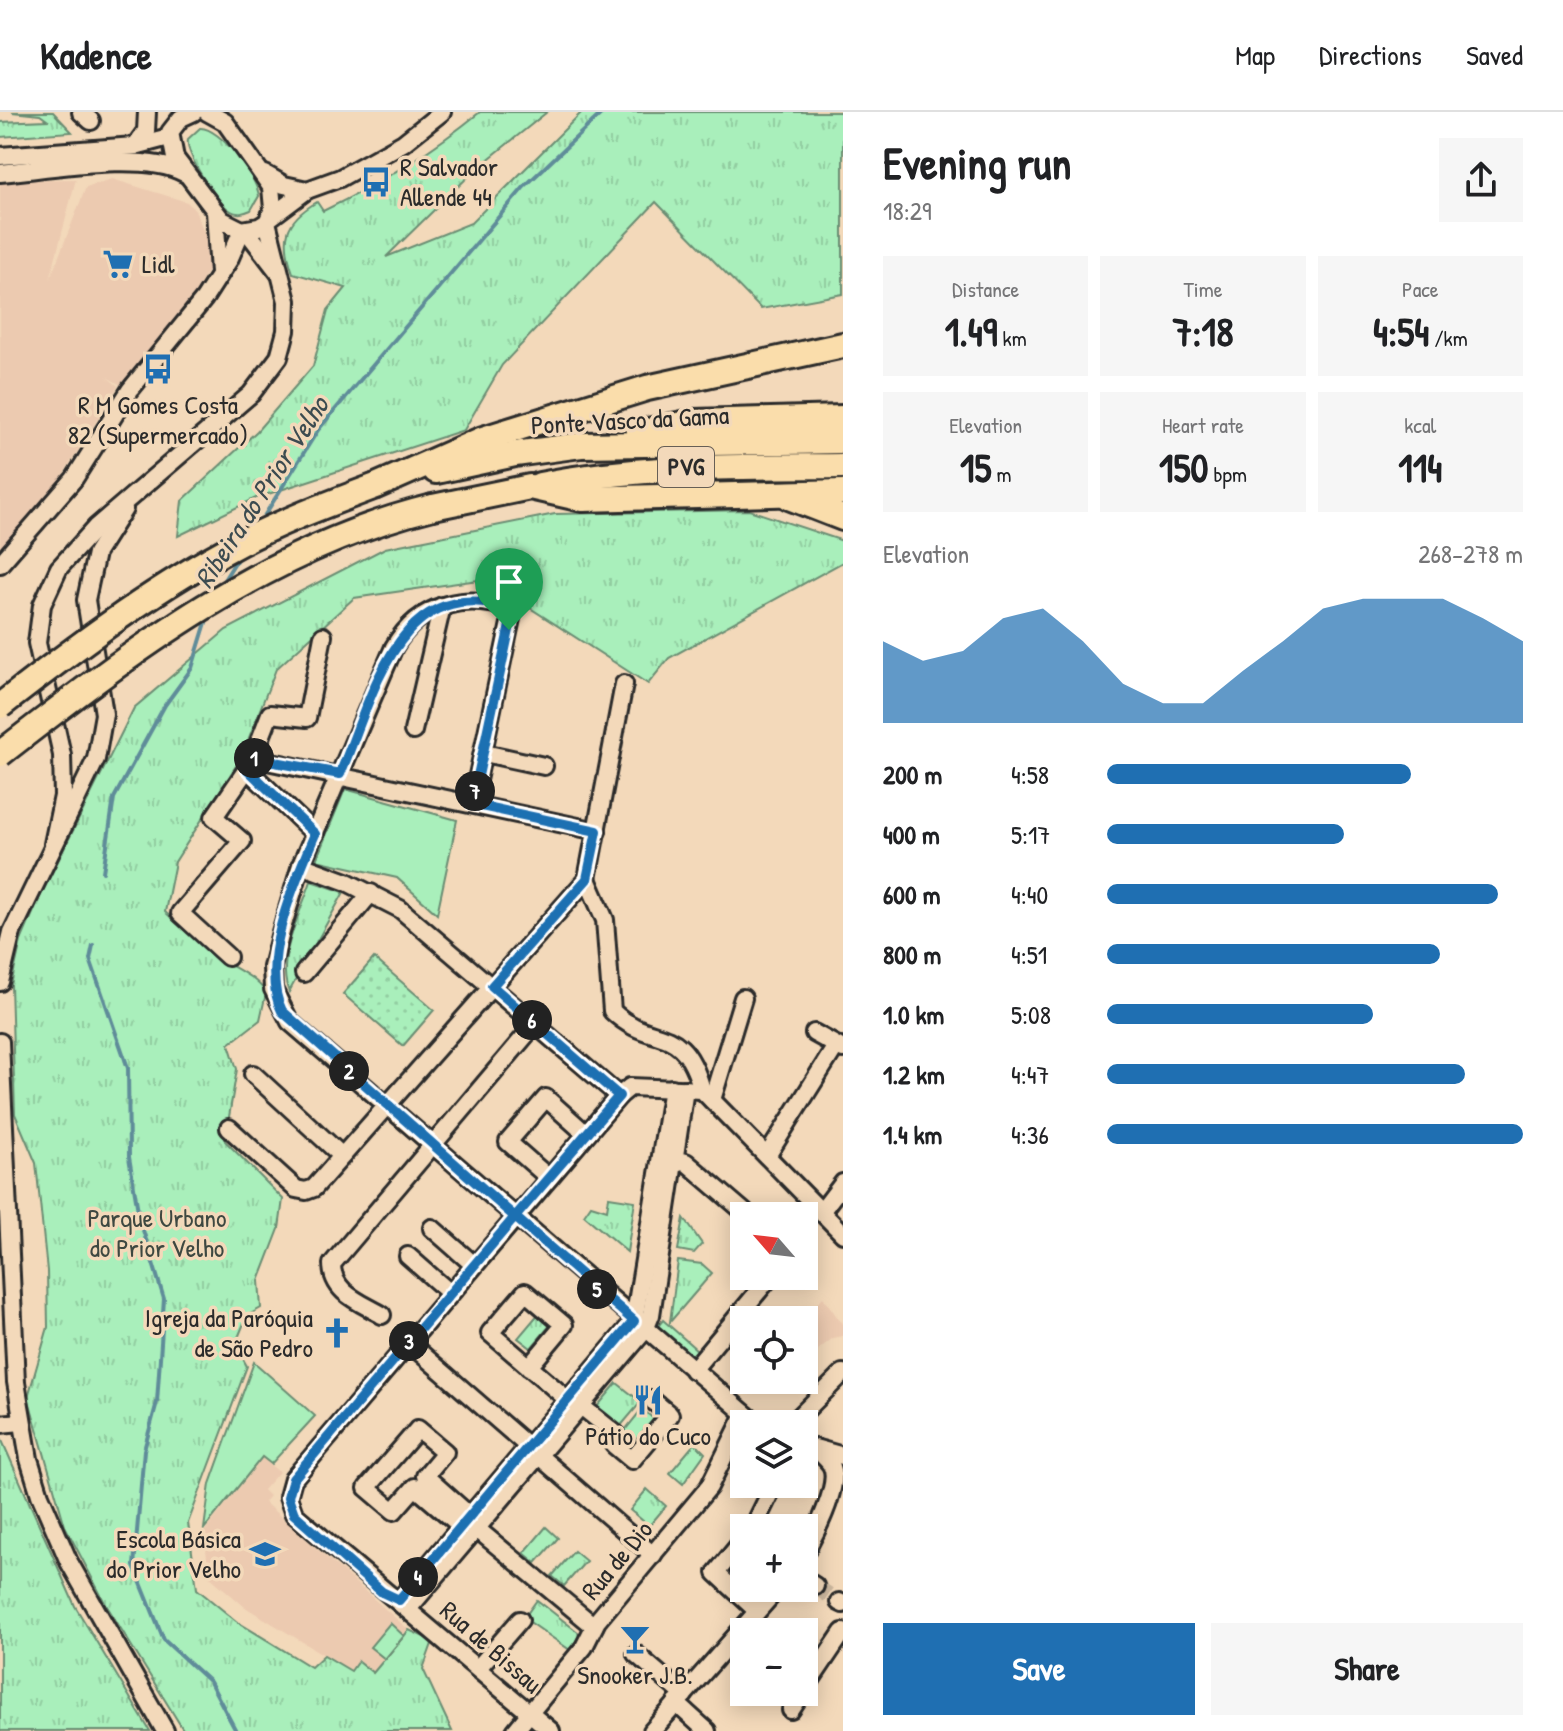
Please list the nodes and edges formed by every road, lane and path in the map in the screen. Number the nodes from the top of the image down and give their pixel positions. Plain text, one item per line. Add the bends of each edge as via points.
1 (148, 112) edge
2 (194, 112) edge
3 (207, 112) edge
4 (442, 112) edge
5 (231, 117) edge
6 (169, 135) junction
7 (135, 146) junction
8 (0, 156) edge
9 (0, 173) edge
10 (263, 173) junction
11 (187, 174) junction
12 (307, 190) junction
13 (215, 211) junction
14 (269, 219) junction
15 (244, 230) junction
16 (265, 259) junction
17 (224, 267) junction
18 (280, 274) junction
19 (843, 345) edge
20 (843, 418) edge
21 (843, 441) edge
22 (581, 445) junction
23 (843, 466) edge
24 (376, 486) junction
25 (530, 487) junction
26 (775, 492) junction
27 (843, 492) edge
28 (129, 501) junction
29 (843, 518) edge
30 (0, 564) edge
31 (442, 606) junction
32 (323, 636) dead end
33 (624, 684) dead end
34 (0, 706) edge
35 (413, 731) dead end
36 (484, 753) junction
37 (0, 754) edge
38 (250, 763) junction
39 (544, 766) dead end
40 (340, 774) junction
41 (472, 804) junction
42 (597, 831) junction
43 (315, 834) junction
44 (53, 844) junction
45 (301, 865) junction
46 (587, 879) junction
47 (371, 893) junction
48 (228, 957) dead end
49 (304, 973) dead end
50 (0, 982) edge
51 (492, 986) junction
52 (743, 998) dead end
53 (536, 1023) junction
54 (814, 1033) dead end
55 (0, 1042) edge
56 (840, 1048) edge
57 (253, 1074) dead end
58 (693, 1092) junction
59 (619, 1096) junction
60 (387, 1105) junction
61 (229, 1128) dead end
62 (586, 1134) junction
63 (433, 1145) junction
64 (342, 1156) junction
65 (767, 1156) junction
66 (674, 1160) junction
67 (549, 1178) junction
68 (843, 1183) edge
69 (733, 1202) edge
70 (821, 1212) junction
71 (515, 1217) junction
72 (432, 1228) dead end
73 (843, 1234) edge
74 (408, 1256) dead end
75 (474, 1265) junction
76 (759, 1290) edge
77 (450, 1293) junction
78 (382, 1315) dead end
79 (640, 1325) junction
80 (408, 1342) junction
81 (529, 1367) junction
82 (693, 1370) junction
83 (843, 1373) edge
84 (652, 1400) dead end
85 (575, 1403) junction
86 (740, 1410) edge
87 (806, 1410) edge
88 (21, 1422) junction
89 (0, 1424) edge
90 (818, 1450) edge
91 (534, 1451) junction
92 (730, 1453) edge
93 (818, 1454) edge
94 (843, 1456) edge
95 (420, 1482) junction
96 (469, 1523) junction
97 (818, 1526) edge
98 (653, 1555) junction
99 (730, 1556) edge
100 (730, 1586) edge
101 (747, 1602) edge
102 (765, 1602) edge
103 (404, 1604) junction
104 (757, 1611) junction
105 (520, 1620) dead end
106 (594, 1626) junction
107 (843, 1632) edge
108 (636, 1654) dead end
109 (478, 1668) junction
110 (818, 1670) edge
111 (680, 1699) junction
112 (794, 1706) edge
113 (791, 1710) dead end
114 (530, 1713) junction
115 (165, 1731) edge
116 (515, 1731) edge
117 (551, 1731) edge
118 (652, 1731) edge
119 (707, 1731) edge

1 - 6 street
1 - 7 street via 146,131
2 - 6 street via 181,118
3 - 5 street
4 - 12 street via 371,162
5 - 10 street
6 - 7 street
6 - 11 street via 175,158
7 - 8 street
9 - 11 street via 127,163 160,164
10 - 12 street
10 - 14 street via 273,193
11 - 13 street
12 - 14 street
13 - 15 street
13 - 17 street
14 - 15 street
14 - 18 street
15 - 16 street
15 - 17 street
16 - 17 street via 247,253
16 - 18 street
17 - 30 street via 130,390 74,479
18 - 28 street via 288,318 273,367 251,394
19 - 24 highway via 647,388 483,439
20 - 22 highway via 693,422
21 - 22 highway, Ponte Vasco da Gama / PVG
22 - 24 highway, Ponte Vasco da Gama / PVG via 494,458
23 - 25 highway, Ponte Vasco da Gama / PVG via 659,469
24 - 34 highway, bridge via 302,514 195,568 120,616
25 - 26 highway via 583,499
25 - 37 highway, Ponte Vasco da Gama, bridge via 433,507 334,541 235,587 86,687
26 - 27 highway
26 - 29 highway
28 - 44 street via 96,553 86,600 104,714 96,759
28 - 44 street via 96,527 59,568 42,605 37,643 62,755 63,796
31 - 35 street
31 - 36 street via 477,600 513,609
31 - 40 street via 415,621 399,639
32 - 38 street via 307,718 270,714
33 - 42 street
36 - 39 street
36 - 41 street
38 - 40 street
38 - 43 street
38 - 48 street via 214,817 242,841 180,913
40 - 41 street
40 - 43 street
41 - 42 street
42 - 46 street
43 - 45 street
44 - 50 street via 12,932
45 - 47 street
45 - 60 street via 272,967 276,999 290,1022
46 - 51 street
46 - 58 street via 605,920 611,1009 635,1030 678,1043 693,1063
47 - 49 street
47 - 51 street via 400,909
51 - 53 street
51 - 60 street
52 - 58 street
53 - 59 street
53 - 63 street
54 - 56 street
55 - 88 street
56 - 65 street
57 - 64 street
58 - 59 street via 630,1087
58 - 65 street
58 - 66 street
58 - 79 street
59 - 62 street, Rua de Bissau
60 - 63 street
60 - 64 street
61 - 64 street via 302,1191 314,1188
62 - 67 street, Rua de Bissau
62 - 67 street via 546,1098 508,1142
63 - 71 street
63 - 78 street via 332,1264 332,1277 342,1291
65 - 70 street
66 - 69 street via 686,1162
66 - 79 street via 651,1315
67 - 71 street, Rua de Bissau
68 - 70 street
70 - 73 street
71 - 75 street, Rua de Bissau
71 - 79 street
72 - 75 street
74 - 77 street
75 - 77 street, Rua de Bissau
76 - 82 street
77 - 80 street, Rua de Bissau
79 - 82 street
79 - 85 street
80 - 91 street
80 - 103 street, Rua de Bissau via 293,1479 288,1497 294,1514 382,1592
81 - 81 street via 564,1325 525,1292 490,1333
81 - 85 street
82 - 86 street
83 - 87 street
84 - 85 street via 670,1415 632,1460 614,1445 616,1434
85 - 91 street
88 - 89 street
88 - 115 street via 40,1495 69,1562
90 - 94 street
91 - 96 street
91 - 98 street
92 - 98 street, Rua de Dio
93 - 97 street via 832,1466 834,1481
95 - 95 street via 445,1452 418,1429 367,1488 394,1511
95 - 96 street
96 - 103 street
96 - 106 street
98 - 106 street, Rua de Dio
99 - 100 street via 716,1573
101 - 104 street
102 - 104 street
103 - 109 street, Rua de Bissau
104 - 111 street
105 - 109 street
106 - 114 street, Rua de Dio via 584,1647
107 - 110 street
108 - 111 street
109 - 114 street, Rua de Bissau
111 - 118 street
111 - 119 street
112 - 113 street
114 - 116 street, Rua de Dio
114 - 117 street, Rua de Bissau

